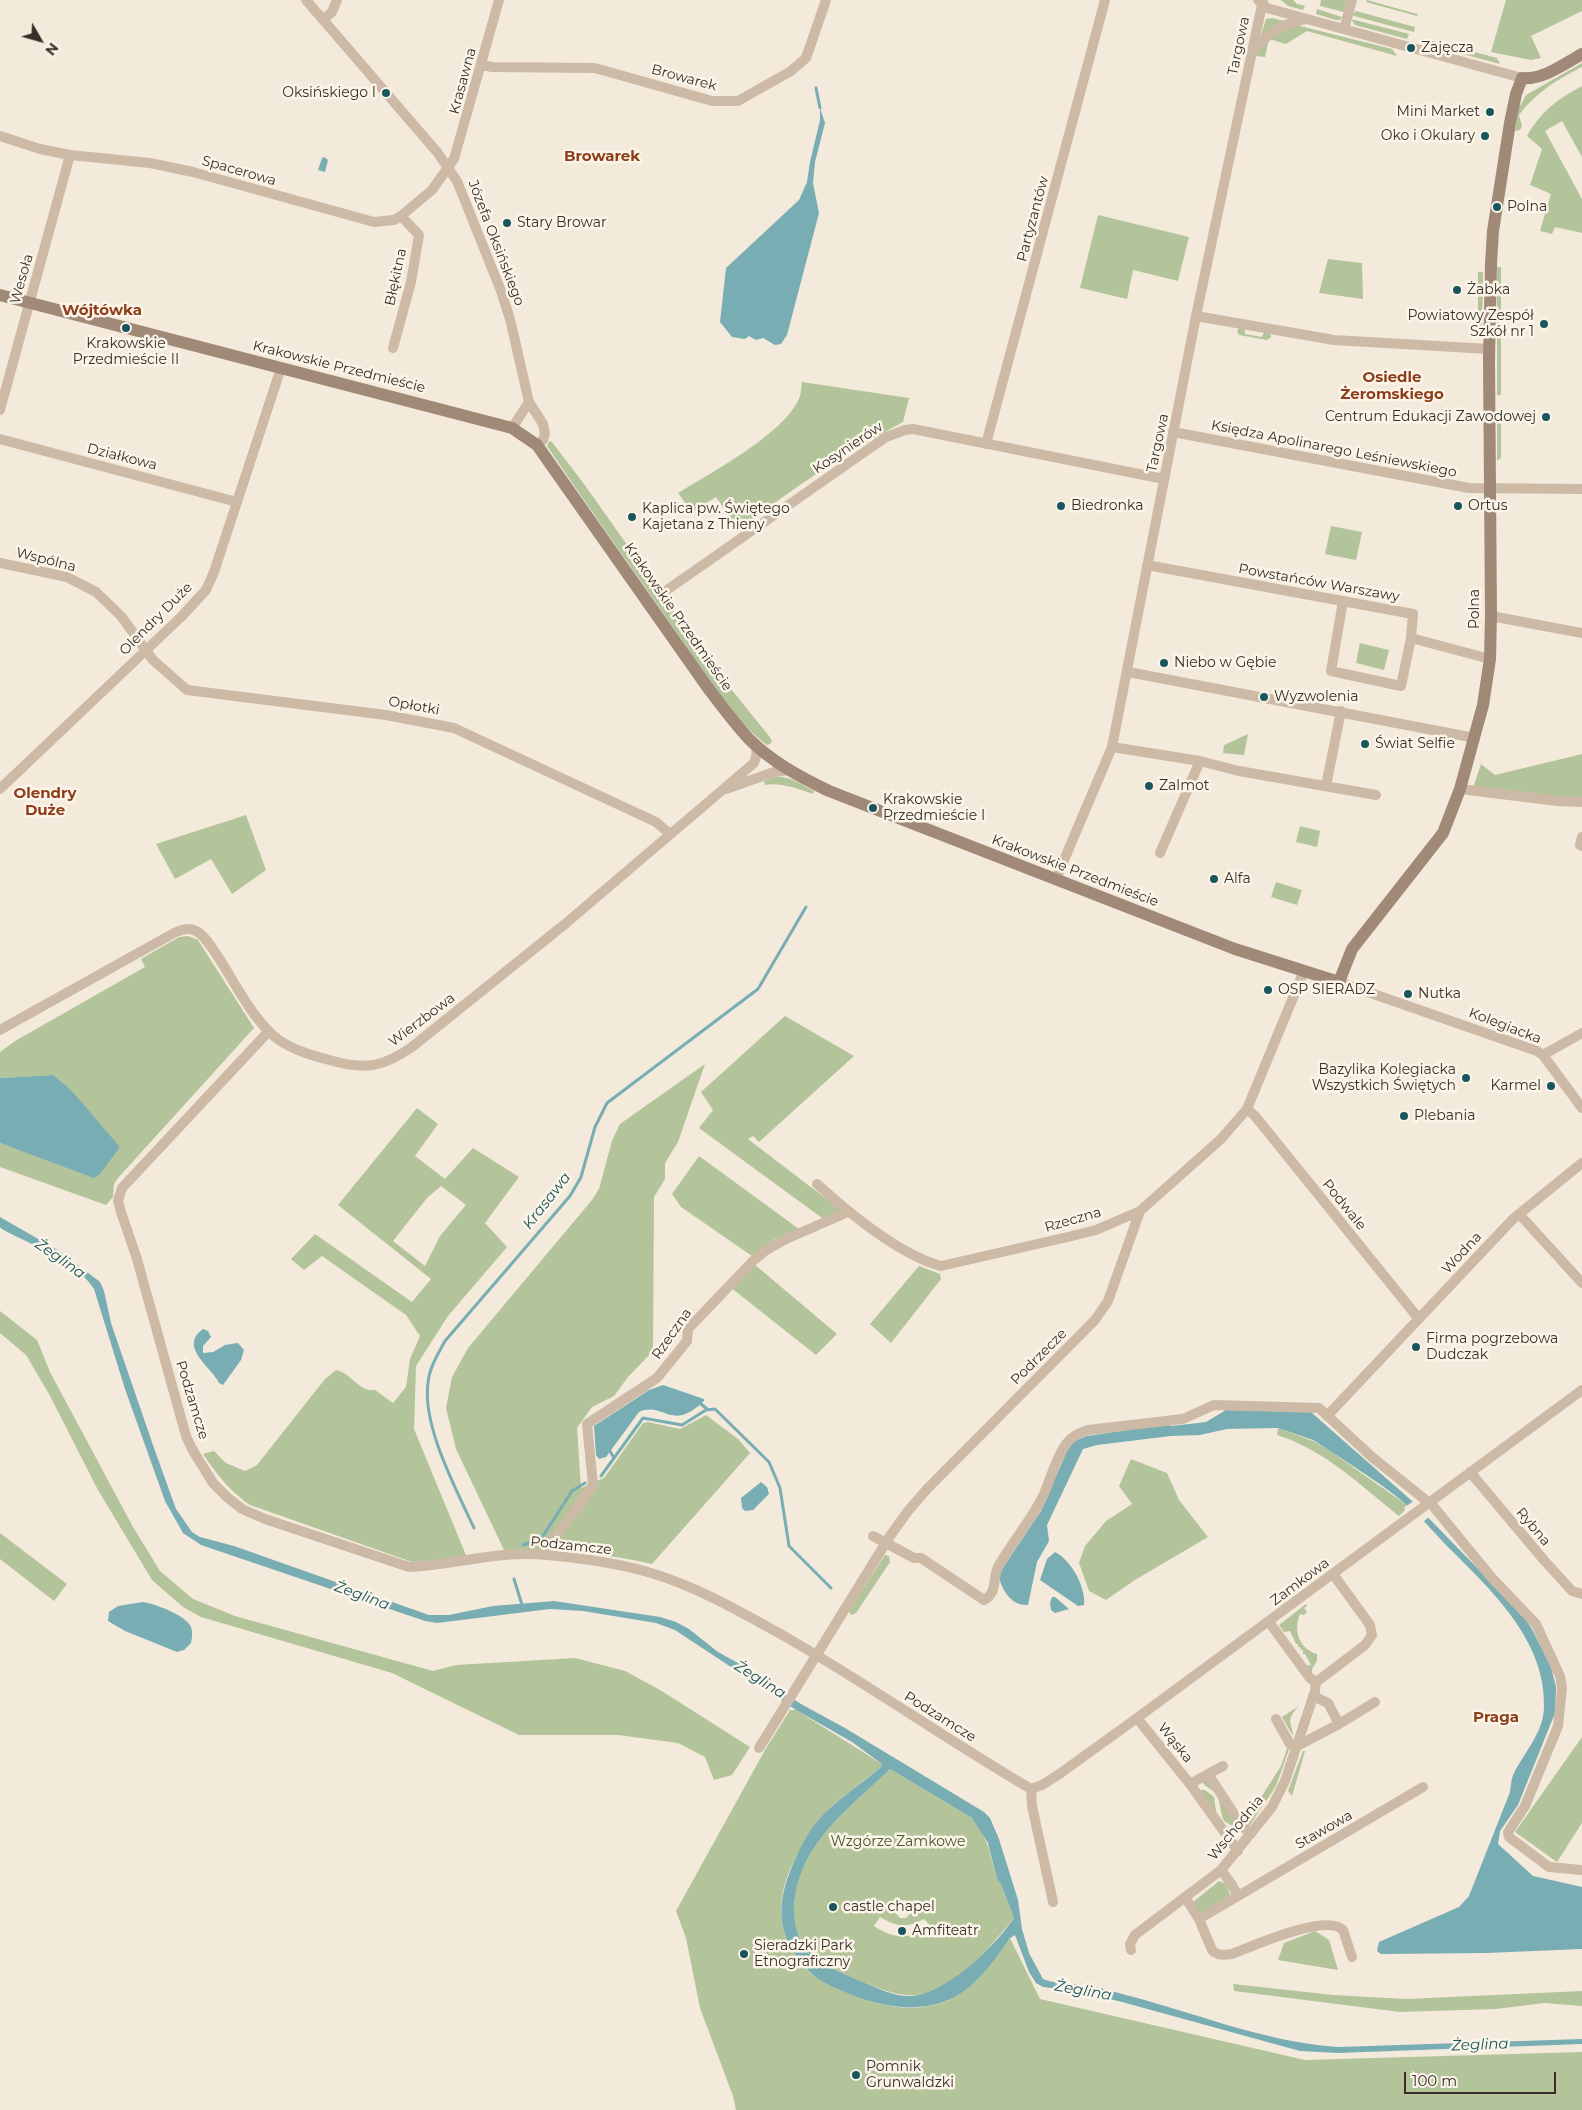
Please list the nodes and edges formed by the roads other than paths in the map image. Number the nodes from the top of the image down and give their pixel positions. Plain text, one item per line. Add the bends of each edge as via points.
1 (306, 0) edge
2 (337, 0) edge
3 (499, 0) edge
4 (826, 0) edge
5 (1105, 0) edge
6 (1352, 0) edge
7 (1261, 1) edge
8 (1306, 19) junction
9 (323, 20) junction
10 (1344, 29) junction
11 (1251, 54) junction
12 (1582, 54) edge
13 (482, 65) junction
14 (1522, 78) junction
15 (0, 136) edge
16 (70, 155) junction
17 (449, 167) junction
18 (401, 216) junction
19 (0, 295) edge
20 (29, 302) junction
21 (1196, 316) junction
22 (393, 348) dead end
23 (1489, 349) junction
24 (281, 368) junction
25 (529, 402) junction
26 (0, 410) edge
27 (512, 428) junction
28 (1173, 432) junction
29 (0, 439) edge
30 (986, 444) junction
31 (537, 445) junction
32 (1164, 479) junction
33 (1582, 488) edge
34 (1490, 489) junction
35 (237, 502) junction
36 (0, 563) edge
37 (1147, 566) junction
38 (664, 592) dead end
39 (1344, 601) junction
40 (1491, 616) junction
41 (1582, 633) edge
42 (1411, 638) junction
43 (145, 650) junction
44 (1490, 659) junction
45 (1128, 672) junction
46 (1342, 711) junction
47 (1475, 738) junction
48 (757, 746) junction
49 (1112, 746) junction
50 (1200, 760) junction
51 (789, 770) junction
52 (1326, 786) junction
53 (0, 789) edge
54 (1460, 789) junction
55 (720, 791) junction
56 (1376, 795) dead end
57 (1582, 802) edge
58 (670, 834) junction
59 (1582, 838) edge
60 (1582, 846) edge
61 (1160, 853) dead end
62 (1056, 879) junction
63 (1304, 971) junction
64 (1339, 982) junction
65 (0, 1030) edge
66 (269, 1031) junction
67 (1582, 1033) edge
68 (1543, 1055) junction
69 (1582, 1108) edge
70 (1247, 1109) junction
71 (1582, 1163) edge
72 (817, 1184) dead end
73 (1140, 1211) junction
74 (848, 1212) junction
75 (1518, 1214) junction
76 (1582, 1283) edge
77 (1419, 1319) junction
78 (1582, 1390) edge
79 (1328, 1416) junction
80 (1470, 1472) junction
81 (1428, 1504) junction
82 (873, 1536) dead end
83 (886, 1544) junction
84 (546, 1555) junction
85 (1333, 1574) junction
86 (1581, 1594) edge
87 (1269, 1622) junction
88 (816, 1655) junction
89 (1316, 1682) junction
90 (1313, 1696) junction
91 (1375, 1702) dead end
92 (1137, 1718) junction
93 (1276, 1719) dead end
94 (1339, 1724) junction
95 (1297, 1746) junction
96 (759, 1748) dead end
97 (1223, 1766) dead end
98 (1208, 1774) junction
99 (1190, 1784) junction
100 (1423, 1787) dead end
101 (1031, 1789) junction
102 (1252, 1834) junction
103 (1238, 1851) junction
104 (1221, 1870) junction
105 (1582, 1870) edge
106 (1238, 1896) junction
107 (1185, 1897) junction
108 (1053, 1902) dead end
109 (1199, 1919) junction
110 (1131, 1950) dead end
111 (1352, 1957) dead end

1 - 9 street, Józefa Oksińskiego
2 - 9 street via 332,12
3 - 13 street, Krasawna
4 - 13 street, Browarek via 806,58 791,71 738,101 712,101 595,68
5 - 30 street, Partyzantów
6 - 10 street
7 - 8 street via 1267,8
7 - 11 street, Targowa
8 - 10 street
8 - 11 street via 1272,31
9 - 17 street, Józefa Oksińskiego
10 - 14 street
11 - 21 street, Targowa
12 - 14 street via 1543,75
13 - 17 street, Krasawna via 459,146
14 - 23 street, Polna via 1510,123 1493,232
15 - 16 street, Spacerowa
16 - 18 street, Spacerowa via 158,164 374,222
16 - 20 street, Wesoła
17 - 18 street, Spacerowa via 432,190
17 - 25 street, Józefa Oksińskiego via 464,196 501,291
18 - 22 street, Błękitna via 418,235 411,282
19 - 20 street, Krakowskie Przedmieście
20 - 24 street, Krakowskie Przedmieście
20 - 26 street, Wesoła
21 - 23 street via 1334,340
21 - 28 street, Targowa
23 - 34 street, Polna
24 - 27 street, Krakowskie Przedmieście
24 - 35 street, Olendry Duże
25 - 27 street
25 - 31 street, Józefa Oksińskiego via 543,424 545,434
27 - 31 street, Krakowskie Przedmieście
28 - 32 street, Targowa
28 - 34 street, Księdza Apolinarego Leśniewskiego via 1468,488
29 - 35 street, Działkowa
30 - 32 street, Kosynierów
30 - 38 street, Kosynierów via 913,429 896,432
31 - 48 street, Krakowskie Przedmieście via 708,688
32 - 37 street, Targowa
33 - 34 street, Księdza Apolinarego Leśniewskiego
34 - 40 street, Polna
35 - 43 street, Olendry Duże via 206,590
36 - 43 street, Wspólna via 67,577 96,592 121,616
37 - 39 street, Powstańców Warszawy
37 - 45 street, Targowa
39 - 42 street, Powstańców Warszawy via 1413,614
39 - 42 street via 1331,671 1401,686
40 - 41 street
40 - 44 street, Polna
42 - 44 street
43 - 53 street, Olendry Duże
43 - 58 street, Opłotki via 182,687 192,692 394,716 462,731 656,822
44 - 47 street, Polna
45 - 46 street
45 - 49 street, Targowa
46 - 47 street
46 - 52 street
47 - 54 street, Polna
48 - 51 street, Krakowskie Przedmieście
48 - 55 street, Wierzbowa via 754,763
49 - 50 street
49 - 62 street, Targowa
50 - 52 street via 1239,771
50 - 61 street
51 - 55 street, Wierzbowa
51 - 62 street, Krakowskie Przedmieście via 829,791
52 - 56 street
54 - 57 street
54 - 64 street, Polna via 1444,834 1352,950
55 - 58 street, Wierzbowa
58 - 66 street, Wierzbowa via 565,924 396,1058 365,1067 347,1065 289,1046
59 - 60 street
62 - 63 street, Krakowskie Przedmieście via 1234,949
63 - 64 street, Krakowskie Przedmieście
63 - 70 street, Podrzecze
64 - 68 street, Kolegiacka
65 - 66 street, Wierzbowa via 174,933 190,928 207,941
66 - 84 street, Podzamcze via 122,1188 118,1201 138,1259 186,1436 202,1469 242,1509 409,1567 434,1566 491,1555
67 - 68 street
68 - 69 street, Kolegiacka
70 - 73 street, Podrzecze via 1208,1151
70 - 77 street, Podwale
71 - 75 street, Wodna
72 - 74 street, Rzeczna
73 - 74 street, Rzeczna via 1096,1230 941,1266 906,1251
73 - 83 street, Podrzecze via 1108,1301 1095,1320 927,1488
74 - 84 street, Rzeczna via 784,1240 753,1261 688,1329 687,1341 657,1378 587,1424 593,1485
75 - 76 street
75 - 77 street, Wodna
77 - 79 street, Wodna
78 - 80 street, Zamkowa
79 - 81 street
79 - 83 street via 1312,1407 1214,1405 1183,1419 1088,1430 1075,1435 1060,1454 1043,1497 997,1569 994,1588 990,1597 984,1600 921,1558 914,1558
80 - 81 street, Zamkowa
80 - 86 street, Rybna via 1542,1559 1572,1591
81 - 85 street, Zamkowa
81 - 105 street via 1536,1624 1560,1676 1558,1726 1525,1806 1508,1832 1509,1837 1549,1867
82 - 83 street
83 - 88 street, Podrzecze
84 - 88 street, Podzamcze via 652,1573 708,1594
85 - 87 street, Zamkowa
85 - 89 street via 1370,1625 1372,1635 1365,1645
87 - 89 street
87 - 92 street, Zamkowa
88 - 96 street, Podrzecze
88 - 101 street, Podzamcze
89 - 90 street, Wschodnia
90 - 94 street via 1328,1703
90 - 95 street, Wschodnia
91 - 94 street
92 - 99 street, Wąska
92 - 101 street, Zamkowa via 1058,1775
93 - 95 street via 1290,1744
94 - 95 street
95 - 102 street, Wschodnia via 1278,1797
97 - 98 street, Wąska
98 - 99 street, Wąska
98 - 102 street via 1242,1826
99 - 103 street, Wąska
100 - 106 street, Stawowa
101 - 108 street
102 - 103 street, Wschodnia
103 - 104 street, Wschodnia
104 - 106 street
104 - 107 street, Wschodnia
106 - 109 street, Stawowa
107 - 109 street
107 - 110 street, Wschodnia via 1135,1936 1130,1944
109 - 111 street via 1214,1953 1224,1955 1307,1926 1325,1926 1343,1930

